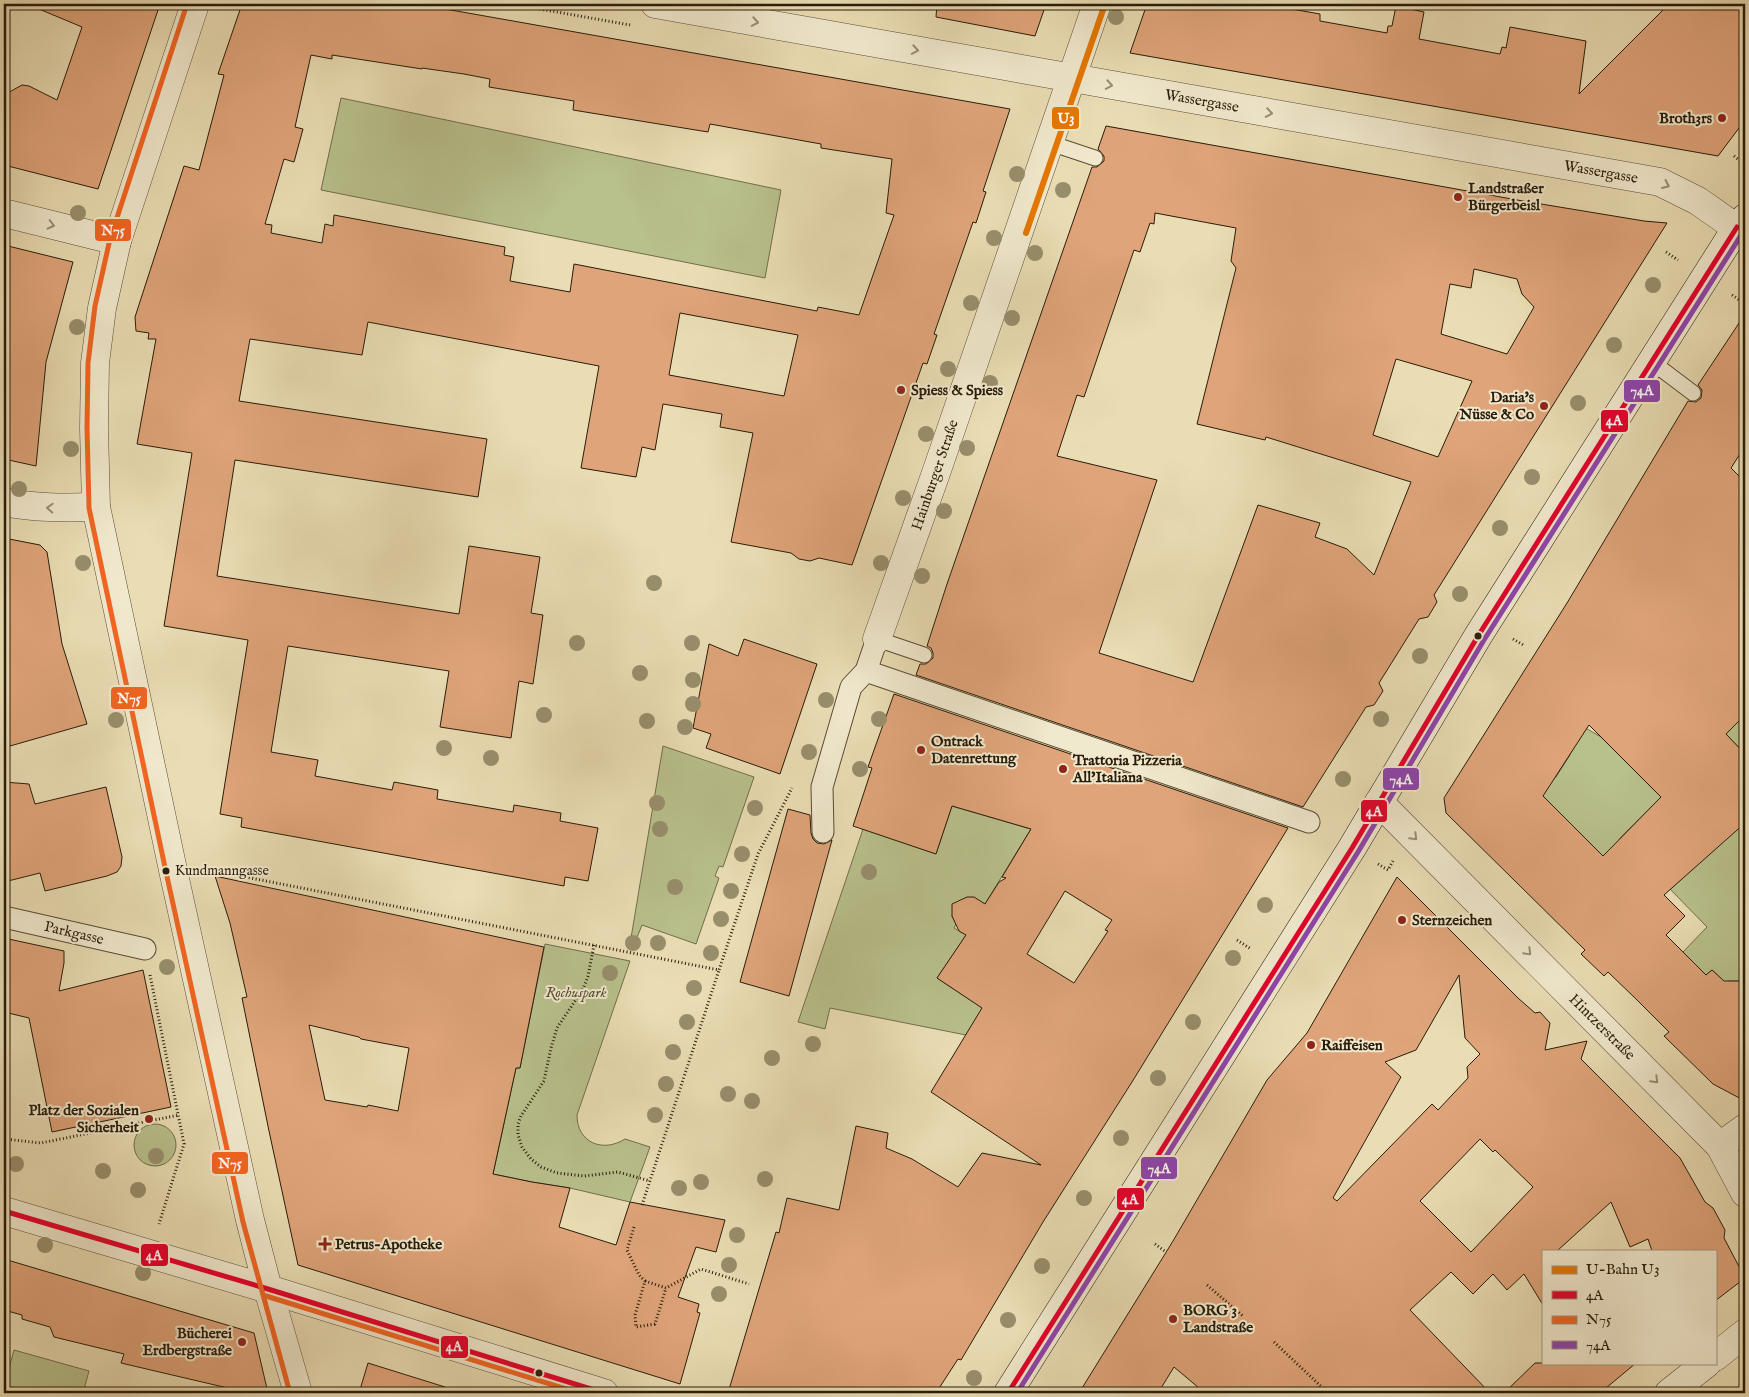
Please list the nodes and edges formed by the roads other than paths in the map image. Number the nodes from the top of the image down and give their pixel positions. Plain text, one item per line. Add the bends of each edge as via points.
1 (195, 4) edge
2 (655, 4) edge
3 (1097, 4) edge
4 (1072, 78) junction
5 (1050, 143) junction
6 (1095, 158) dead end
7 (4, 213) edge
8 (1743, 226) edge
9 (117, 241) junction
10 (1652, 362) junction
11 (1693, 393) dead end
12 (4, 502) edge
13 (96, 507) junction
14 (877, 639) junction
15 (924, 655) dead end
16 (866, 671) junction
17 (1380, 802) junction
18 (1309, 822) dead end
19 (823, 832) dead end
20 (4, 918) edge
21 (145, 949) road end
22 (1745, 1128) edge
23 (1720, 1146) junction
24 (1745, 1193) edge
25 (4, 1211) edge
26 (268, 1289) junction
27 (1745, 1334) edge
28 (1716, 1356) edge
29 (1706, 1364) edge
30 (298, 1393) edge
31 (604, 1393) edge
32 (1008, 1393) edge
33 (1669, 1393) edge

1 - 9 street
2 -> 4 street, Wassergasse
3 - 4 street, Hainburger Straße
4 - 5 street, Hainburger Straße
4 -> 8 street, Wassergasse via 1660,182
5 - 6 lane
5 - 14 street, Hainburger Straße
7 -> 9 street
8 - 10 street
9 - 13 street via 102,308 95,363
10 - 11 lane
10 - 17 street via 1478,636
13 -> 12 street via 55,509
13 - 26 street via 173,870
14 - 15 lane
14 - 16 street, Hainburger Straße
16 - 18 street
16 - 19 street, Hainburger Straße via 851,687 822,786
17 -> 23 street, Hintzerstraße
17 - 32 street
20 - 21 street, Parkgasse
22 - 23 street
23 - 24 street, Hintzerstraße
25 - 26 street
26 - 30 street
26 - 31 street
27 - 28 street
29 - 33 street

